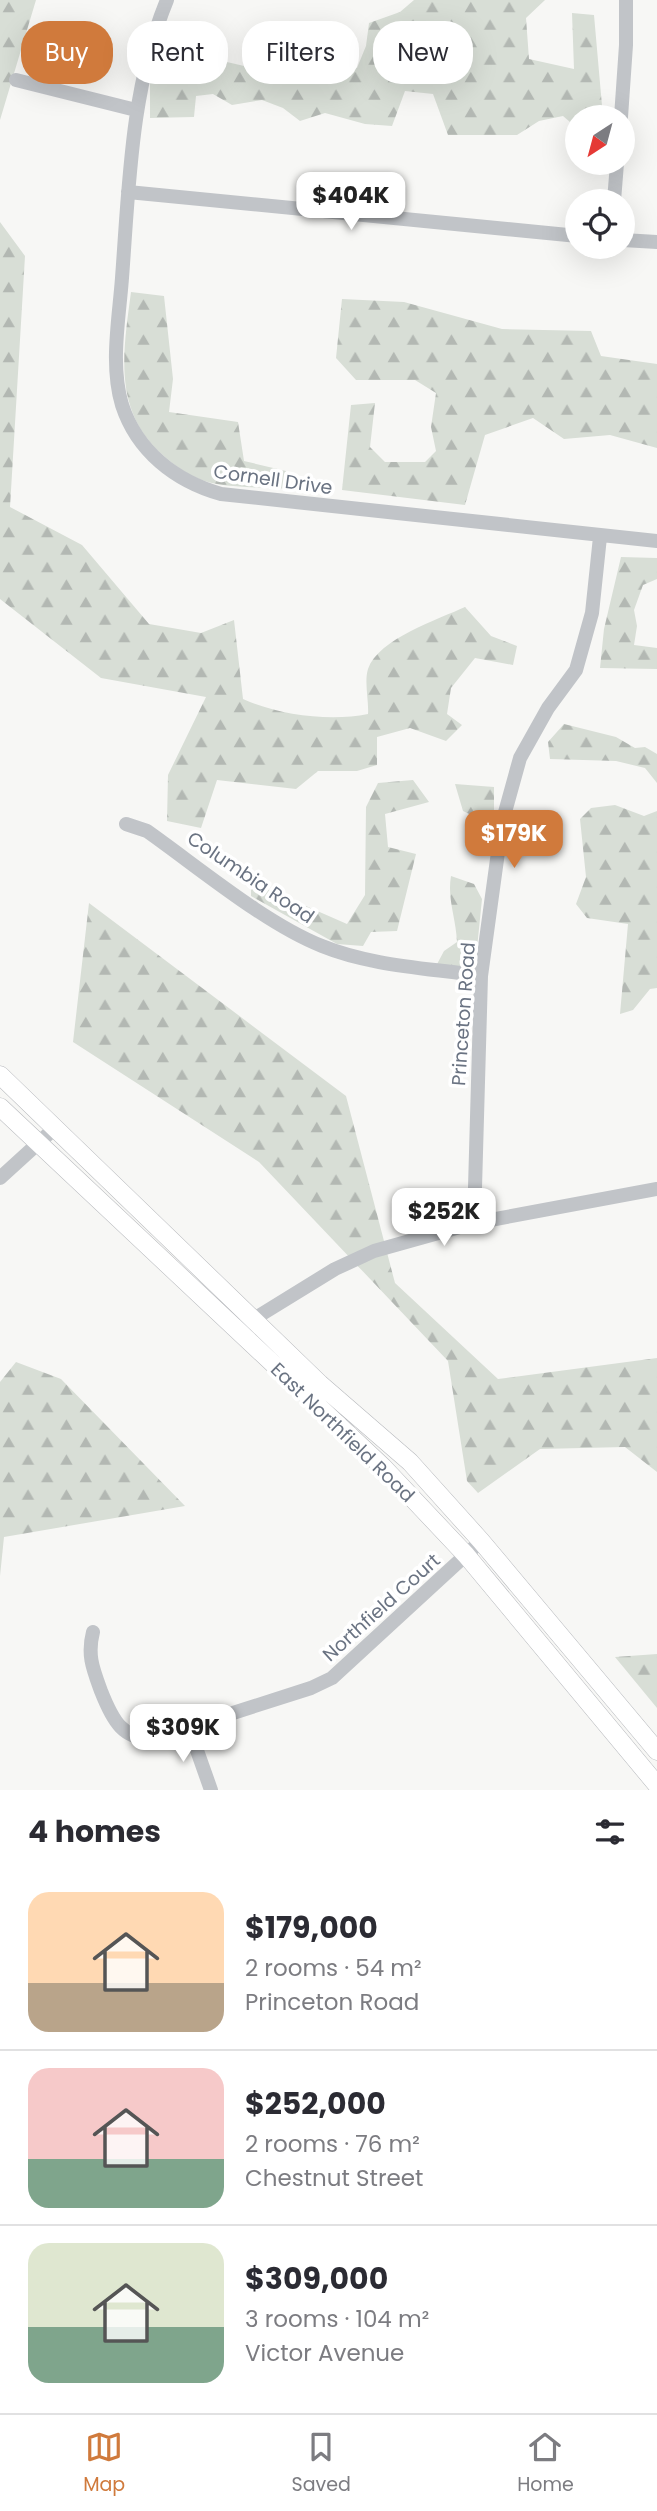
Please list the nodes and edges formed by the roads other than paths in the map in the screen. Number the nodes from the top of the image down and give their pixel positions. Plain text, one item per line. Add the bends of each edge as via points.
1 (167, 0) edge
2 (626, 0) edge
3 (16, 80) dead end
4 (622, 105) edge
5 (136, 110) junction
6 (128, 192) junction
7 (565, 235) edge
8 (635, 241) edge
9 (657, 242) edge
10 (600, 537) junction
11 (657, 541) edge
12 (127, 824) dead end
13 (481, 976) junction
14 (0, 1075) edge
15 (0, 1107) edge
16 (56, 1127) junction
17 (40, 1144) junction
18 (0, 1178) edge
19 (657, 1189) edge
20 (474, 1223) junction
21 (253, 1318) junction
22 (238, 1331) junction
23 (481, 1541) junction
24 (466, 1555) junction
25 (93, 1632) dead end
26 (561, 1638) junction
27 (544, 1652) junction
28 (188, 1726) junction
29 (657, 1751) edge
30 (657, 1785) edge
31 (211, 1790) edge

1 - 5 street, Cornell Drive
2 - 4 street
3 - 5 street
5 - 6 street, Cornell Drive
6 - 7 street
6 - 10 street, Cornell Drive via 117,377 134,430 170,471 220,494
8 - 9 street
10 - 11 street, Cornell Drive
10 - 13 street, Princeton Road via 592,613 576,670 520,758 502,823
12 - 13 street, Columbia Road via 147,831 285,927 321,946 353,956
13 - 20 street, Princeton Road
14 - 16 main road, East Northfield Road
15 - 17 main road, East Northfield Road
16 - 17 street
16 - 21 main road, East Northfield Road
17 - 18 street
17 - 22 main road, East Northfield Road
19 - 20 street
20 - 21 street via 354,1258
21 - 22 street
21 - 23 main road, East Northfield Road via 410,1462
22 - 24 main road, East Northfield Road via 383,1467
23 - 24 street, Northfield Court
23 - 26 main road, East Northfield Road
24 - 27 main road, East Northfield Road
24 - 28 street, Northfield Court via 332,1678
25 - 28 street, Northfield Court via 89,1658 112,1720 119,1727 146,1739
26 - 27 main road
26 - 29 main road, East Northfield Road
27 - 30 main road, East Northfield Road
28 - 31 street

